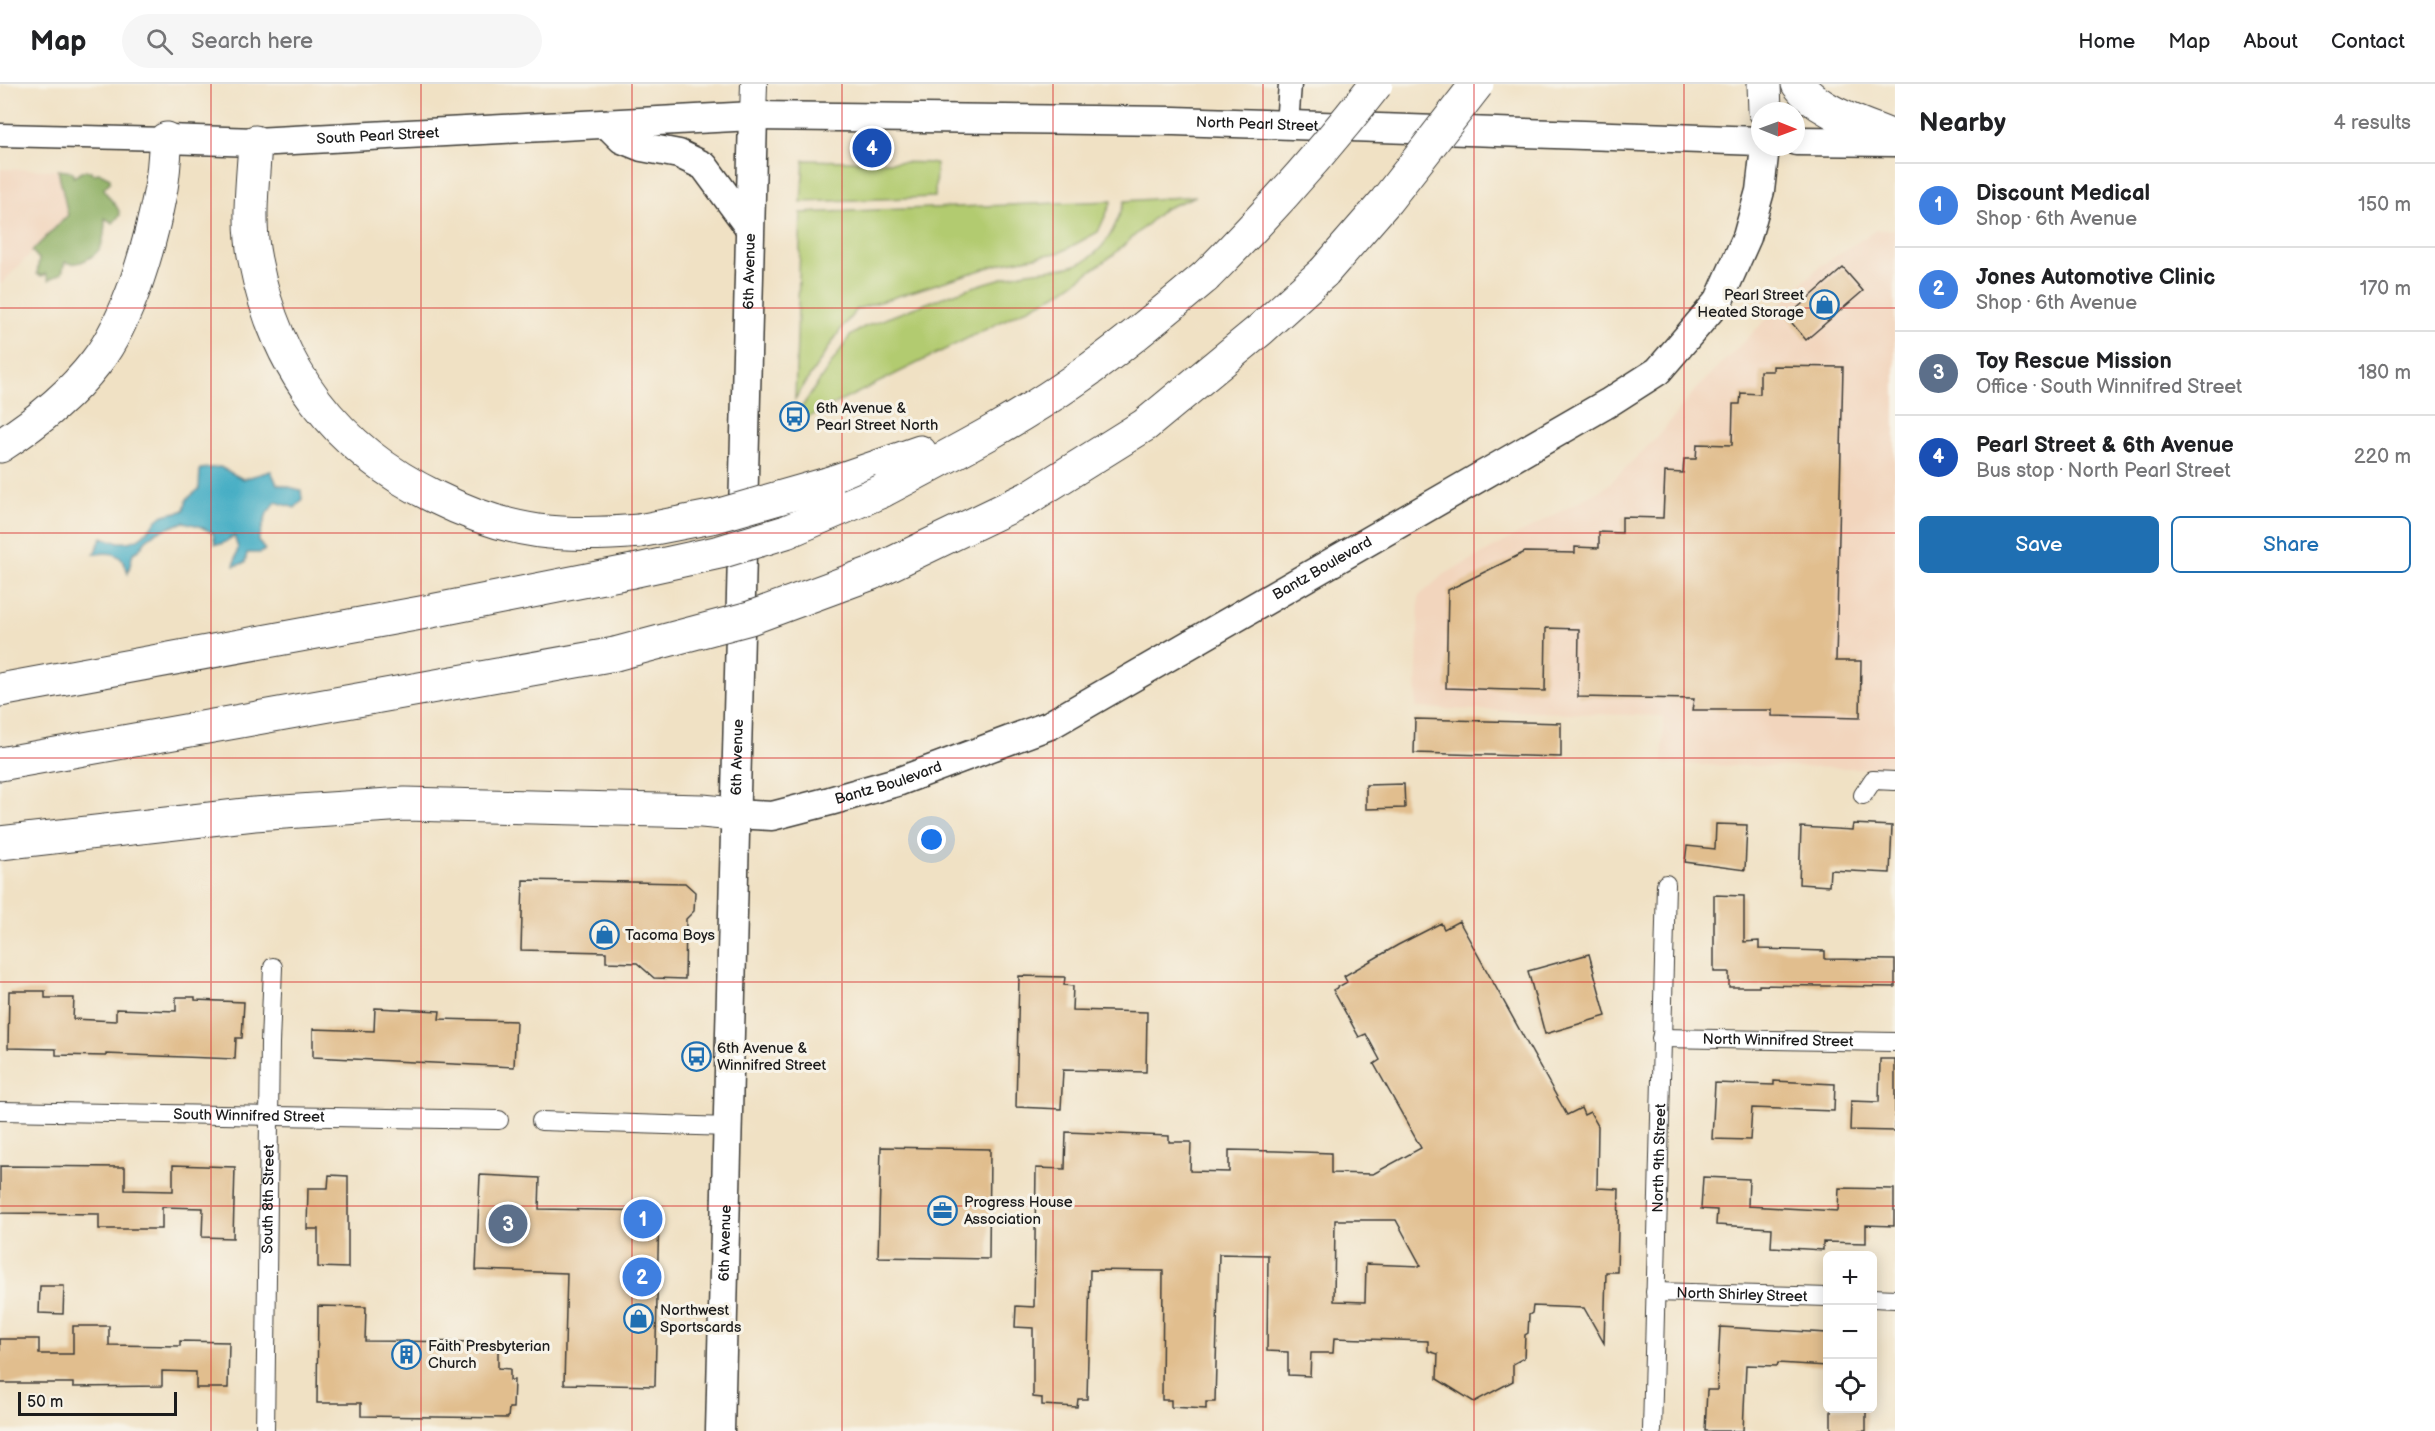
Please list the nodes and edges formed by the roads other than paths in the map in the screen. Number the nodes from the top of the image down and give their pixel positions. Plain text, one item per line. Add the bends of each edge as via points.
1 (754, 84) edge
2 (1290, 84) edge
3 (1376, 84) edge
4 (1477, 84) edge
5 (1764, 84) edge
6 (1797, 84) edge
7 (1765, 102) edge
8 (753, 116) junction
9 (608, 124) junction
10 (1287, 125) junction
11 (0, 135) edge
12 (166, 139) junction
13 (1895, 140) edge
14 (1751, 141) edge
15 (1805, 141) edge
16 (255, 142) junction
17 (1764, 156) edge
18 (749, 227) junction
19 (1016, 419) junction
20 (0, 446) edge
21 (0, 690) edge
22 (0, 764) edge
23 (1895, 781) edge
24 (1863, 795) dead end
25 (734, 814) junction
26 (0, 843) edge
27 (1666, 885) dead end
28 (273, 967) dead end
29 (1661, 1038) junction
30 (1895, 1042) edge
31 (0, 1111) edge
32 (269, 1117) junction
33 (499, 1120) dead end
34 (541, 1121) dead end
35 (728, 1127) junction
36 (1655, 1292) junction
37 (1823, 1297) edge
38 (1877, 1298) edge
39 (1895, 1299) edge
40 (265, 1431) edge
41 (720, 1431) edge
42 (1652, 1431) edge

1 - 8 main road, 6th Avenue
2 - 10 street
3 - 19 highway, bridge via 1332,140 1205,277 1076,380
4 - 22 highway, bridge via 1386,201 1324,272 1145,425 1028,498 872,573 750,618 615,654
5 - 7 highway
6 - 13 highway via 1806,95 1833,111
8 - 9 main road, South Pearl Street
8 - 10 main road, North Pearl Street
8 - 18 main road, 6th Avenue
9 - 16 main road, South Pearl Street
9 - 18 main road via 622,139 679,154 704,166
10 - 14 main road, North Pearl Street
11 - 12 street, South Pearl Street
12 - 16 main road, South Pearl Street
12 - 20 highway via 161,192 151,231 136,284 113,336 97,362 61,401
13 - 15 main road
16 - 19 highway, bridge via 254,259 274,330 299,379 352,444 421,491 457,508 537,531 639,531 716,516 827,484
17 - 25 main road, Bantz Boulevard via 1748,237 1719,300 1658,370 1608,403 1050,725 900,781 830,801 772,816
18 - 25 main road, 6th Avenue
19 - 21 highway, bridge via 882,491 786,532 720,552 426,612
23 - 24 street via 1873,780
25 - 26 highway via 702,810 405,804 254,814
25 - 35 main road, 6th Avenue
27 - 29 street, North 9th Street
28 - 32 street, South 8th Street
29 - 30 street, North Winnifred Street
29 - 36 street, North 9th Street
31 - 32 street, South Winnifred Street
32 - 33 street, South Winnifred Street
32 - 40 street, South 8th Street
34 - 35 street
35 - 41 main road, 6th Avenue
36 - 37 street, North Shirley Street
36 - 42 street, North 9th Street
38 - 39 street

